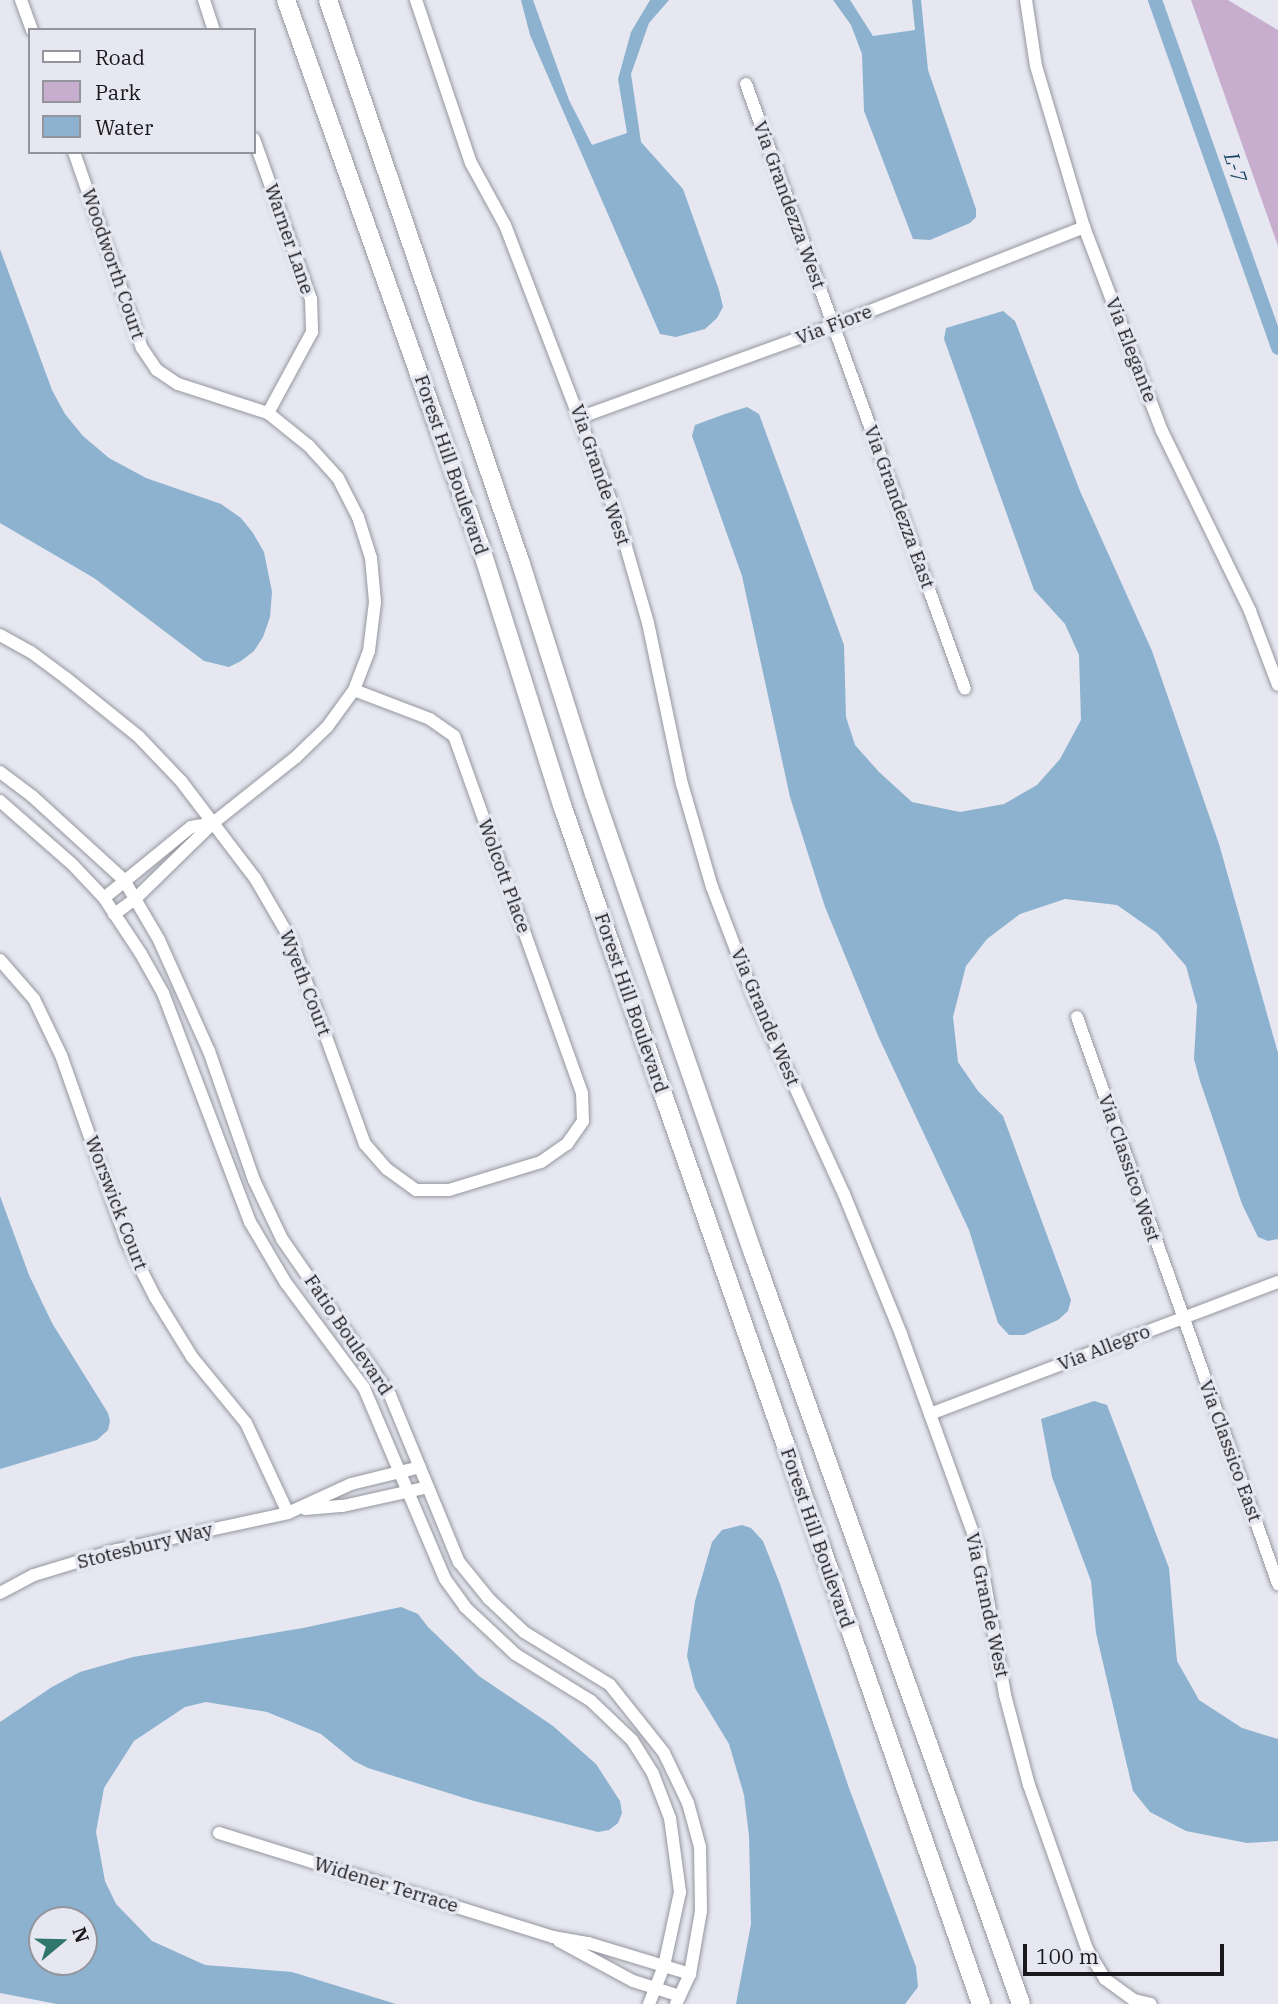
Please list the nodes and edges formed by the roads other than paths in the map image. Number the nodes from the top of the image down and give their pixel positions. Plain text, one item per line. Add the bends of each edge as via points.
1 (21, 0) edge
2 (204, 0) edge
3 (286, 0) edge
4 (328, 0) edge
5 (416, 0) edge
6 (1026, 0) edge
7 (31, 28) edge
8 (213, 28) edge
9 (746, 84) dead end
10 (256, 145) edge
11 (75, 154) edge
12 (1084, 228) junction
13 (832, 326) junction
14 (268, 413) junction
15 (581, 417) junction
16 (0, 635) edge
17 (1278, 685) edge
18 (965, 689) dead end
19 (354, 690) junction
20 (0, 772) edge
21 (0, 801) edge
22 (213, 823) junction
23 (124, 880) junction
24 (104, 898) junction
25 (135, 899) junction
26 (114, 914) junction
27 (0, 960) edge
28 (1077, 1017) dead end
29 (583, 1121) joint
30 (1278, 1282) edge
31 (1181, 1318) junction
32 (930, 1414) junction
33 (420, 1467) junction
34 (401, 1473) junction
35 (428, 1487) junction
36 (409, 1493) junction
37 (291, 1511) junction
38 (1278, 1584) edge
39 (0, 1593) edge
40 (219, 1833) dead end
41 (553, 1937) junction
42 (664, 1966) junction
43 (690, 1974) junction
44 (655, 1989) junction
45 (678, 2000) edge
46 (649, 2004) edge
47 (981, 2004) edge
48 (1021, 2004) edge
49 (1152, 2004) edge

1 - 7 street
2 - 8 street
3 - 47 main road, Forest Hill Boulevard via 480,545 562,805
4 - 48 main road, Forest Hill Boulevard via 594,794
5 - 15 street, Via Grande West via 471,163 505,225
6 - 12 street, Via Elegante via 1035,66
9 - 13 street, Via Grandezza West
10 - 14 street, Warner Lane via 311,299 312,331
11 - 14 street, Woodworth Court via 142,348 157,370 178,384
12 - 13 street, Via Fiore
12 - 17 street, Via Elegante via 1162,431 1250,611
13 - 15 street, Via Fiore
13 - 18 street, Via Grandezza East
14 - 19 street, Woodworth Court via 309,446 338,478 358,517 371,558 375,602 369,651
15 - 32 street, Via Grande West via 618,519 648,623 682,784 712,887 755,1002 844,1194
16 - 22 street, Wyeth Court via 31,652 139,737
19 - 22 street, Woodworth Court via 327,727 296,757
19 - 29 street, Wolcott Place via 430,719 454,736 582,1093
20 - 23 street, Fatio Boulevard
21 - 24 street, Fatio Boulevard
22 - 23 street, Woodworth Court via 191,827
22 - 25 street, Woodworth Court
22 - 29 street, Wyeth Court via 256,878 291,940 365,1144 387,1169 416,1190 449,1190 541,1162 567,1144
23 - 24 street, Woodworth Court
23 - 25 street, Fatio Boulevard
24 - 26 street, Fatio Boulevard
25 - 26 street, Woodworth Court
25 - 33 street, Fatio Boulevard via 159,940 209,1051 254,1180 282,1239 390,1395
26 - 34 street, Fatio Boulevard via 163,993 250,1222 286,1283 364,1388
27 - 37 street, Worswick Court via 34,999 61,1055 127,1242 155,1297 192,1357 246,1423
28 - 31 street, Via Classico West
30 - 31 street, Via Allegro
31 - 32 street, Via Allegro
31 - 38 street, Via Classico East
32 - 49 street, Via Grande West via 979,1549 1005,1695 1029,1785 1087,1949 1105,1979 1135,2000
33 - 34 street, Stotesbury Way
33 - 35 street, Fatio Boulevard
34 - 36 street, Fatio Boulevard
34 - 37 street, Stotesbury Way via 351,1484
35 - 36 street, Stotesbury Way
35 - 43 street, Fatio Boulevard via 459,1562 489,1599 524,1632 610,1685 664,1753 688,1803 700,1847 701,1911
36 - 37 street, Stotesbury Way
36 - 42 street, Fatio Boulevard via 445,1578 465,1607 515,1654 591,1701 632,1740 653,1774 670,1818 680,1892
37 - 39 street, Stotesbury Way via 117,1550 34,1575
40 - 41 street, Widener Terrace
41 - 42 street, Widener Terrace
41 - 44 street, Widener Terrace
42 - 43 street, Widener Terrace
42 - 44 street, Fatio Boulevard
43 - 45 street, Fatio Boulevard
44 - 45 street, Widener Terrace
44 - 46 street, Fatio Boulevard

